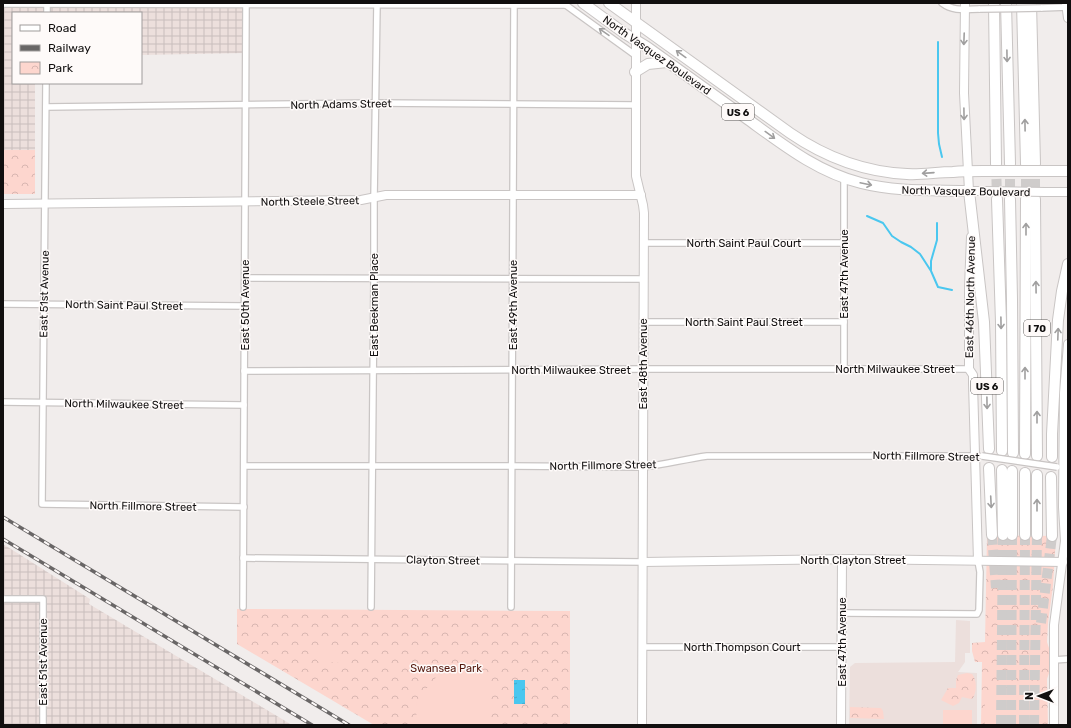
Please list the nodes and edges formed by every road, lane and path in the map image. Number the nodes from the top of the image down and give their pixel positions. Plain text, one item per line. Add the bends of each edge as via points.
1 (583, 3) edge
2 (609, 3) edge
3 (636, 3) edge
4 (942, 3) edge
5 (994, 3) edge
6 (1006, 3) edge
7 (1022, 3) edge
8 (1031, 3) edge
9 (3, 4) edge
10 (47, 4) junction
11 (239, 4) edge
12 (246, 4) junction
13 (376, 4) junction
14 (514, 4) junction
15 (533, 4) edge
16 (564, 4) edge
17 (965, 6) edge
18 (1067, 6) edge
19 (47, 12) edge
20 (1068, 18) edge
21 (636, 21) junction
22 (636, 40) junction
23 (635, 55) junction
24 (667, 62) junction
25 (636, 72) junction
26 (46, 84) edge
27 (376, 103) junction
28 (246, 105) junction
29 (514, 105) junction
30 (635, 105) junction
31 (46, 107) junction
32 (996, 164) tunnel mouth
33 (1010, 164) tunnel mouth
34 (967, 171) junction
35 (1068, 172) edge
36 (844, 178) junction
37 (969, 191) junction
38 (1068, 192) edge
39 (641, 195) junction
40 (513, 196) junction
41 (374, 198) junction
42 (997, 199) tunnel mouth
43 (1010, 199) tunnel mouth
44 (245, 202) junction
45 (3, 204) edge
46 (45, 204) junction
47 (972, 221) junction
48 (844, 242) junction
49 (644, 243) junction
50 (1068, 264) edge
51 (245, 278) junction
52 (513, 278) junction
53 (644, 278) junction
54 (374, 279) junction
55 (3, 304) edge
56 (44, 305) junction
57 (244, 306) junction
58 (643, 322) junction
59 (844, 322) junction
60 (1068, 344) edge
61 (643, 369) junction
62 (844, 369) junction
63 (969, 369) junction
64 (512, 370) junction
65 (244, 371) junction
66 (373, 371) junction
67 (1067, 374) edge
68 (3, 402) edge
69 (43, 403) junction
70 (244, 406) junction
71 (1002, 451) dead end
72 (1013, 453) dead end
73 (982, 454) junction
74 (1025, 454) dead end
75 (1037, 456) dead end
76 (1052, 457) dead end
77 (244, 466) junction
78 (373, 466) junction
79 (511, 466) junction
80 (643, 467) junction
81 (989, 468) dead end
82 (1063, 468) edge
83 (1007, 470) dead end
84 (1025, 473) dead end
85 (1037, 475) dead end
86 (1052, 477) dead end
87 (42, 504) joint
88 (244, 507) junction
89 (1025, 535) tunnel mouth
90 (1037, 536) tunnel mouth
91 (1052, 536) tunnel mouth
92 (243, 558) junction
93 (372, 559) junction
94 (842, 559) junction
95 (511, 560) junction
96 (978, 561) junction
97 (643, 562) junction
98 (1065, 562) edge
99 (3, 599) edge
100 (371, 606) dead end
101 (243, 607) dead end
102 (511, 607) dead end
103 (842, 613) junction
104 (642, 647) junction
105 (842, 647) junction
106 (1054, 660) junction
107 (1068, 660) edge
108 (43, 725) edge
109 (642, 725) edge
110 (842, 725) edge
111 (1054, 725) edge

1 - 22 highway, North Vasquez Boulevard / US 6
2 - 21 highway, North Vasquez Boulevard / US 6
3 - 21 street, East 48th Avenue
4 - 17 street via 952,9
5 - 32 highway
6 -> 33 highway
8 -> 7 highway via 1030,164
9 - 10 street
10 - 11 street
10 - 19 street
11 - 12 street
12 - 13 street
12 - 28 street, East 50th Avenue
13 - 14 street
13 - 27 street, East Beekman Place
14 - 15 street
14 - 29 street, East 49th Avenue
15 - 16 street
23 -> 16 street
17 - 18 street, bridge via 980,9
17 -> 34 street, East 46th North Avenue via 964,93
18 - 20 street
21 - 22 street, East 48th Avenue
34 -> 21 highway, North Vasquez Boulevard / US 6 via 919,174 886,172 826,154 790,133
22 - 23 street, East 48th Avenue
22 - 24 highway, North Vasquez Boulevard / US 6
23 - 25 street, East 48th Avenue
24 - 25 highway via 648,64
24 -> 36 highway, North Vasquez Boulevard / US 6 via 801,157
25 - 30 street, East 48th Avenue
26 - 31 street, East 51st Avenue
27 - 28 street, North Adams Street
27 - 29 street, North Adams Street
27 - 41 street, East Beekman Place
28 - 31 street, North Adams Street
28 - 44 street, East 50th Avenue
29 - 30 street, North Adams Street
29 - 40 street, East 49th Avenue
30 - 39 street, East 48th Avenue via 636,171
31 - 46 street, East 51st Avenue
34 - 35 highway, North Vasquez Boulevard / US 6, bridge
34 - 37 street, East 46th North Avenue
36 -> 37 highway, North Vasquez Boulevard / US 6 via 862,184 904,190
36 - 48 street, East 47th Avenue
37 - 38 street, North Vasquez Boulevard, bridge
37 - 47 highway, East 46th North Avenue / US 6
39 - 40 street, North Steele Street
39 - 49 street, East 48th Avenue via 644,208
40 - 41 street, North Steele Street via 386,195
40 - 52 street, East 49th Avenue
41 - 44 street, North Steele Street
41 - 54 street, East Beekman Place
42 -> 71 highway
43 - 72 highway
44 - 46 street, North Steele Street
44 - 51 street, East 50th Avenue
45 - 46 street, North Steele Street
46 - 56 street, East 51st Avenue
47 - 63 street, East 46th North Avenue via 968,286
47 -> 73 highway, US 6 via 984,322
48 - 49 street, North Saint Paul Court
48 - 59 street, East 47th Avenue
49 - 53 street, East 48th Avenue
76 -> 50 highway via 1059,314
51 - 54 street
51 - 57 street, East 50th Avenue
52 - 53 street
52 - 54 street
52 - 64 street, East 49th Avenue
53 - 58 street, East 48th Avenue
54 - 66 street, East Beekman Place
55 - 56 street, North Saint Paul Street
56 - 57 street, North Saint Paul Street
56 - 69 street, East 51st Avenue
57 - 65 street, East 50th Avenue
58 - 59 street, North Saint Paul Street
58 - 61 street, East 48th Avenue
59 - 62 street, East 47th Avenue
60 - 67 street
61 - 62 street, North Milwaukee Street
61 - 64 street, North Milwaukee Street
61 - 80 street, East 48th Avenue
62 - 63 street, North Milwaukee Street
63 - 73 street, East 46th North Avenue via 973,375
64 - 66 street, North Milwaukee Street
64 - 79 street, East 49th Avenue
65 - 66 street, North Milwaukee Street
65 - 70 street, East 50th Avenue
66 - 78 street, East Beekman Place
67 - 82 street via 1064,393
68 - 69 street, North Milwaukee Street
69 - 70 street, North Milwaukee Street
69 - 87 street, East 51st Avenue
70 - 77 street, East 50th Avenue
73 - 80 street, North Fillmore Street via 707,456
73 - 82 street, North Fillmore Street, bridge
73 - 96 street, East 46th North Avenue
74 - 75 highway, I 70 via 1030,199
77 - 78 street, North Fillmore Street
77 - 88 street, East 50th Avenue
78 - 79 street, North Fillmore Street
78 - 93 street, East Beekman Place
79 - 80 street, North Fillmore Street
79 - 95 street, East 49th Avenue
80 - 97 street, East 48th Avenue
81 -> 83 highway via 1002,535
82 - 98 street
84 - 89 highway
90 -> 85 highway
86 - 91 highway
87 - 88 street, North Fillmore Street
88 - 92 street, East 50th Avenue
92 - 93 street, Clayton Street
92 - 101 street, East 50th Avenue
93 - 95 street, Clayton Street
93 - 100 street, East Beekman Place
94 - 96 street, North Clayton Street
94 - 97 street, North Clayton Street
94 - 103 street, East 47th Avenue
95 - 97 street, Clayton Street
95 - 102 street, East 49th Avenue
96 - 98 street, North Clayton Street
96 - 103 street, East 46th North Avenue via 980,572 977,614
97 - 104 street, East 48th Avenue
98 - 106 street via 1056,610
99 - 108 street, East 51st Avenue via 43,599
103 - 105 street, East 47th Avenue
104 - 105 street, North Thompson Court
104 - 109 street, East 48th Avenue
105 - 110 street, East 47th Avenue
106 - 107 street
106 - 111 street

